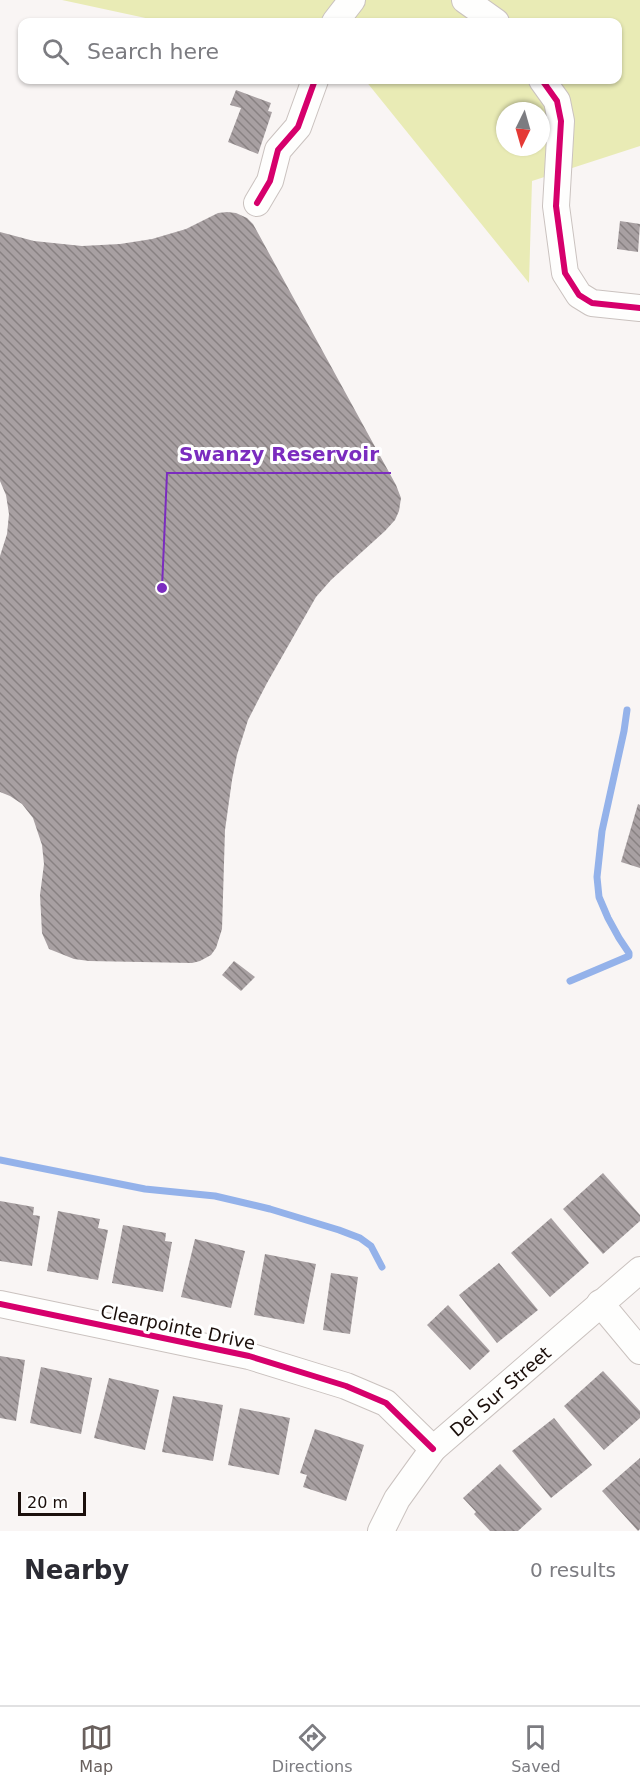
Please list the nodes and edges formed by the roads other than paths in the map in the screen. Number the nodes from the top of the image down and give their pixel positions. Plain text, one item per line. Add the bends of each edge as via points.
1 (352, 0) edge
2 (465, 0) edge
3 (338, 18) edge
4 (490, 18) edge
5 (314, 84) edge
6 (545, 84) edge
7 (257, 203) dead end
8 (640, 308) edge
9 (640, 1270) edge
10 (600, 1303) junction
11 (0, 1305) edge
12 (640, 1351) edge
13 (433, 1449) junction
14 (381, 1531) edge

1 - 3 street
2 - 4 street
5 - 7 street via 298,128 278,150 270,181
6 - 8 street via 557,101 561,121 556,206 565,273 579,295 592,303
9 - 10 street, Del Sur Street
10 - 12 street
10 - 13 street, Del Sur Street
11 - 13 street, Clearpointe Drive via 249,1356 346,1386 386,1403
13 - 14 street, Del Sur Street via 397,1499

